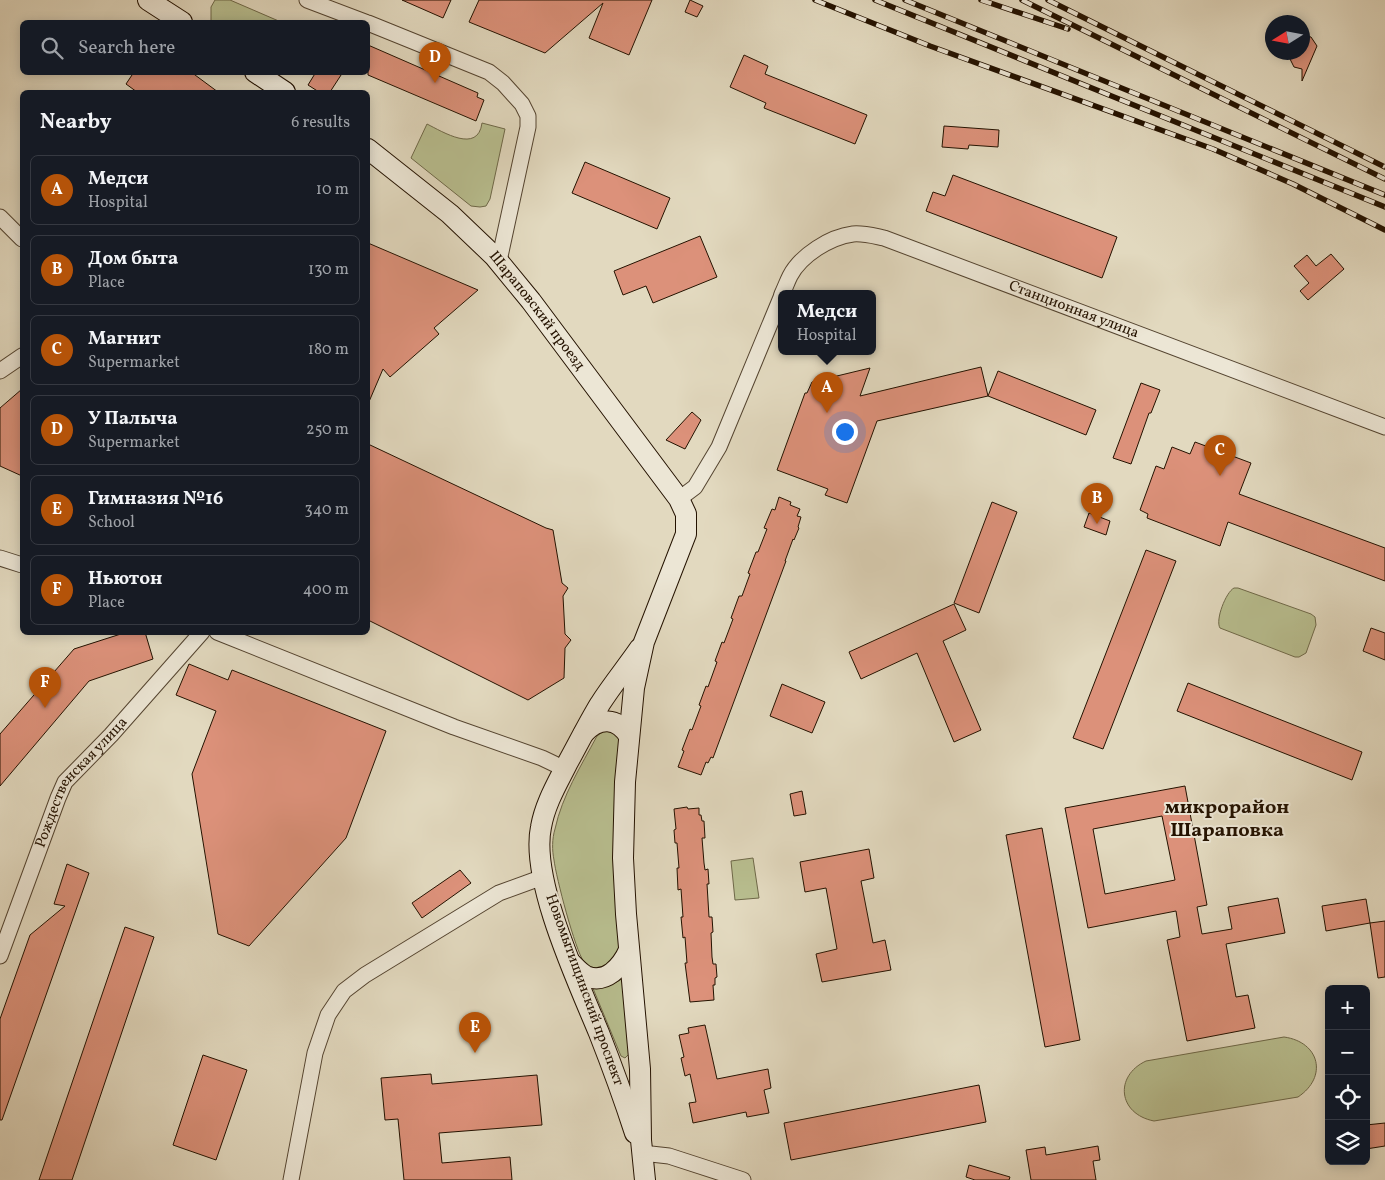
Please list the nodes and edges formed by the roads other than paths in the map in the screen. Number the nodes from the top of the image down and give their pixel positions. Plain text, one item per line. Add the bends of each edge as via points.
1 (148, 0) edge
2 (307, 0) edge
3 (179, 20) edge
4 (358, 20) edge
5 (370, 25) edge
6 (370, 151) edge
7 (0, 218) edge
8 (20, 237) edge
9 (498, 261) junction
10 (784, 290) edge
11 (778, 305) edge
12 (20, 357) edge
13 (0, 371) edge
14 (1385, 427) edge
15 (679, 499) junction
16 (0, 558) edge
17 (20, 564) edge
18 (199, 635) edge
19 (225, 635) edge
20 (644, 642) junction
21 (584, 733) junction
22 (629, 736) junction
23 (565, 769) junction
24 (543, 877) junction
25 (629, 950) junction
26 (0, 956) edge
27 (571, 963) junction
28 (642, 1153) junction
29 (291, 1180) edge
30 (645, 1180) edge
31 (744, 1180) edge

1 - 3 main road
2 - 4 street
5 - 9 street via 485,70 522,104 528,122 527,136
6 - 9 main road, Шараповский проезд via 450,214
7 - 8 street
9 - 15 main road, Шараповский проезд
10 - 14 street, Станционная улица via 801,262 822,246 853,234 884,238
11 - 15 street, Станционная улица via 719,447 695,487
12 - 13 street
15 - 20 main road, Новомытищинский проспект via 686,514 686,534
16 - 17 street
18 - 26 street, Рождественская улица via 65,782
19 - 23 street
20 - 21 main road, Новомытищинский проспект via 608,692
20 - 22 main road, Новомытищинский проспект via 634,688
21 - 22 main road via 589,727 607,721 623,726
21 - 23 main road, Новомытищинский проспект
22 - 25 main road, Новомытищинский проспект via 623,858
23 - 24 main road, Новомытищинский проспект via 546,808 541,827 539,860
24 - 27 main road, Новомытищинский проспект
24 - 29 street via 499,893 364,975 344,991 328,1015 315,1053
25 - 27 main road via 616,970 606,976 586,976
25 - 28 main road, Новомытищинский проспект via 640,1069
27 - 28 main road, Новомытищинский проспект via 617,1078
28 - 30 main road, Новомытищинский проспект
28 - 31 street via 669,1156

